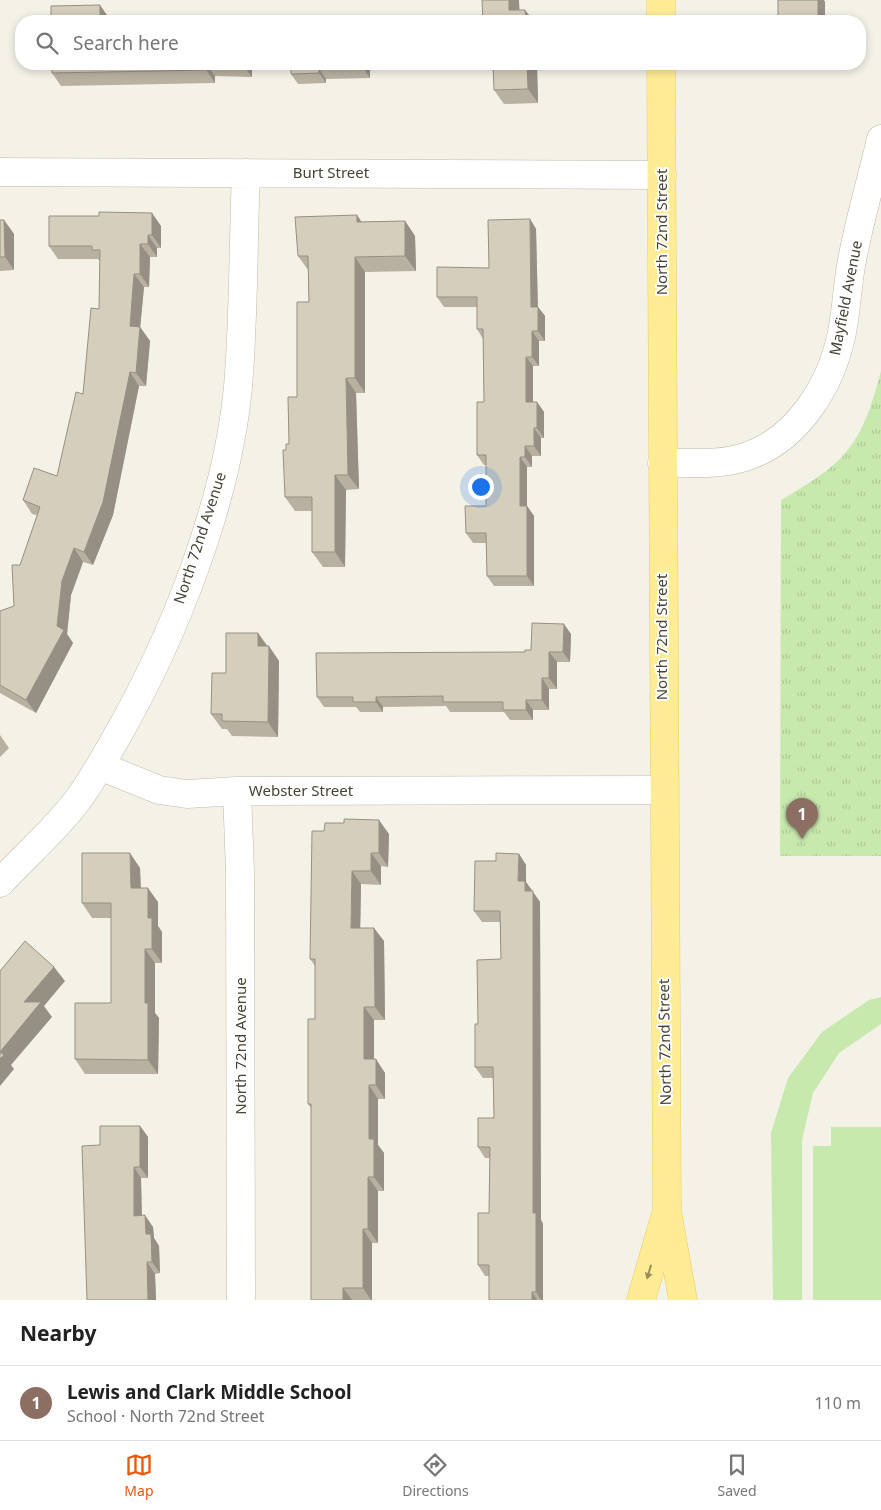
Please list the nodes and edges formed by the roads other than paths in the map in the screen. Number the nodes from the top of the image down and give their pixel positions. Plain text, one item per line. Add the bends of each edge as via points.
1 (661, 0) edge
2 (661, 15) edge
3 (661, 70) edge
4 (881, 139) edge
5 (0, 172) edge
6 (246, 173) junction
7 (662, 174) junction
8 (877, 176) edge
9 (662, 463) junction
10 (100, 766) junction
11 (663, 790) junction
12 (237, 791) junction
13 (0, 883) edge
14 (667, 1211) junction
15 (241, 1300) edge
16 (641, 1300) edge
17 (683, 1300) edge

1 - 2 main road
3 - 7 main road, North 72nd Street
4 - 8 street, Mayfield Avenue
5 - 6 street, Burt Street
6 - 7 street, Burt Street
6 - 10 street, North 72nd Avenue via 238,388 215,504 188,585 153,665
7 - 9 main road, North 72nd Street
8 - 9 street, Mayfield Avenue via 850,270 842,333 821,392 806,413 790,431 745,457 718,462
9 - 11 main road, North 72nd Street
10 - 12 street, Webster Street via 159,790 187,794
10 - 13 street via 77,801
11 - 12 street, Webster Street
11 - 14 main road, North 72nd Street
12 - 15 street, North 72nd Avenue
14 -> 16 main road, North 72nd Street
14 - 17 main road, North 72nd Street

